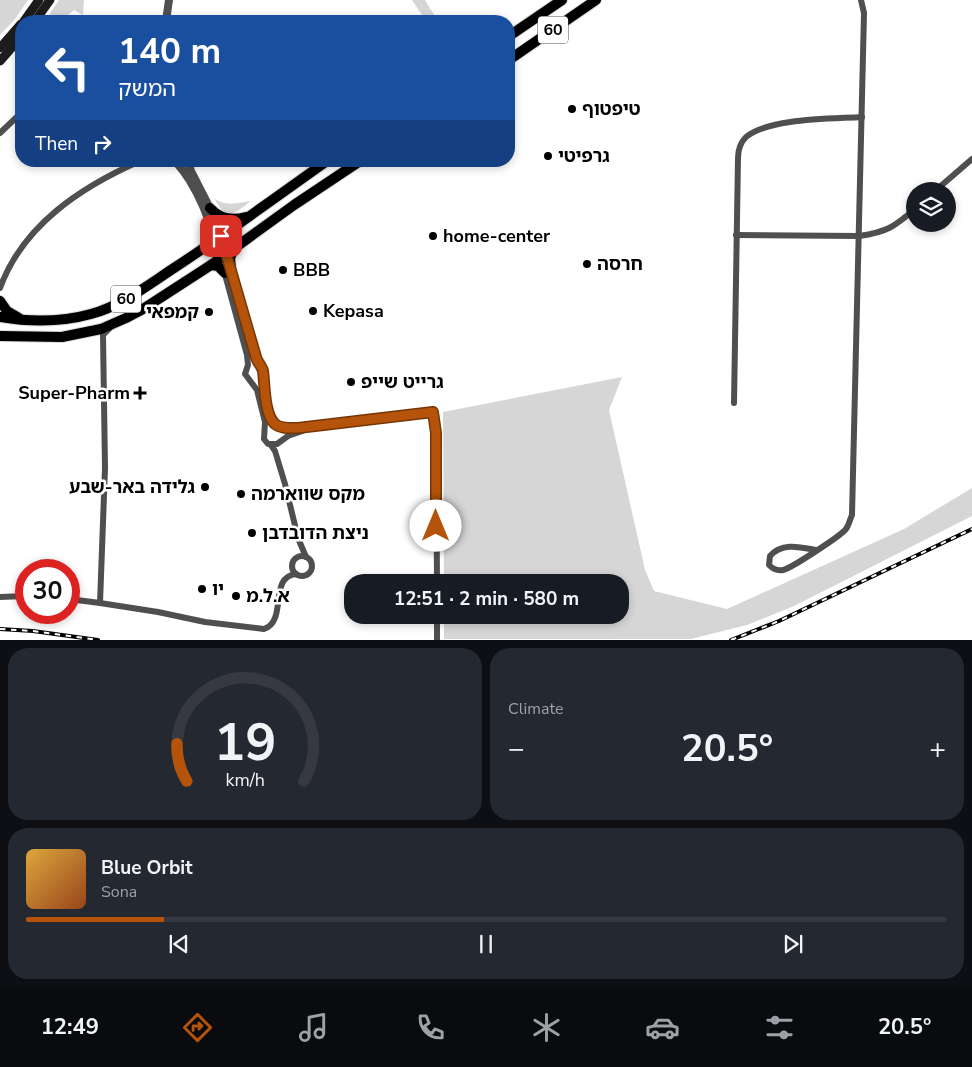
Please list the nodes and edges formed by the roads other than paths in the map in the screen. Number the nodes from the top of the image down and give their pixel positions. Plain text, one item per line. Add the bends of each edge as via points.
1 (40, 0) edge
2 (50, 0) edge
3 (170, 0) edge
4 (174, 0) edge
5 (562, 0) edge
6 (596, 0) edge
7 (861, 0) edge
8 (29, 15) edge
9 (39, 15) edge
10 (167, 15) edge
11 (172, 15) edge
12 (15, 31) edge
13 (515, 32) edge
14 (15, 44) edge
15 (0, 48) edge
16 (515, 56) edge
17 (0, 61) edge
18 (862, 117) junction
19 (15, 118) edge
20 (0, 132) edge
21 (972, 159) edge
22 (128, 167) edge
23 (180, 167) edge
24 (191, 167) edge
25 (319, 167) edge
26 (351, 167) edge
27 (945, 182) edge
28 (210, 208) junction
29 (252, 215) junction
30 (906, 217) edge
31 (736, 235) junction
32 (859, 236) junction
33 (218, 238) junction
34 (227, 253) junction
35 (211, 265) junction
36 (228, 272) junction
37 (0, 288) edge
38 (0, 301) edge
39 (0, 317) edge
40 (24, 320) junction
41 (115, 324) junction
42 (2, 338) edge
43 (258, 364) junction
44 (248, 366) junction
45 (262, 376) junction
46 (251, 381) junction
47 (734, 403) dead end
48 (278, 426) junction
49 (316, 426) junction
50 (265, 428) junction
51 (281, 441) junction
52 (271, 445) junction
53 (280, 467) junction
54 (296, 528) junction
55 (816, 550) junction
56 (306, 557) junction
57 (296, 558) junction
58 (296, 574) junction
59 (436, 574) edge
60 (15, 596) edge
61 (0, 597) edge
62 (80, 601) edge
63 (100, 603) junction
64 (437, 624) edge
65 (437, 640) edge

1 - 8 main road
2 - 9 main road
3 - 10 street
4 - 11 street
5 - 13 highway, 60
6 - 16 highway, 60
7 - 18 street via 864,13
12 - 15 main road
14 - 17 main road
18 - 31 street via 770,126 746,138 738,151
18 - 32 street
19 - 20 street
21 - 27 street
22 - 37 street via 50,215 32,234
23 - 33 street via 196,192
24 - 28 street
25 - 29 highway, 60
26 - 34 highway, 60
28 - 29 highway via 226,218
28 - 33 street
29 - 33 highway, 60
30 - 32 street via 884,232
31 - 32 street
31 - 47 street
32 - 55 street via 852,514 839,537
33 - 34 street
33 - 40 highway, 60 via 108,308 79,317
34 - 35 highway, 60
34 - 36 street
34 - 36 highway via 230,258
35 - 36 highway
35 - 41 highway, 60 via 143,310
36 - 43 street
36 - 44 street
38 - 40 highway via 10,314
39 - 40 highway, 60
41 - 42 highway, 60 via 62,337
41 - 63 street via 103,335 105,468
43 - 44 street
43 - 45 street via 262,368
44 - 46 street via 245,374
45 - 46 street
45 - 48 street via 269,410
46 - 50 street via 257,390
48 - 49 street
48 - 50 street
48 - 51 street via 284,432
49 - 51 street
49 - 59 street via 433,412 436,433
50 - 52 street via 264,439
51 - 52 street
51 - 53 street
52 - 53 street
53 - 54 street
54 - 56 street
54 - 57 street
55 - 55 street via 779,549 770,556 769,565 776,570 785,570
56 - 57 street
56 - 58 street via 311,562 310,572
57 - 58 street via 292,565
58 - 63 street via 283,580 274,621 264,629
60 - 61 street
62 - 63 street
64 - 65 street

